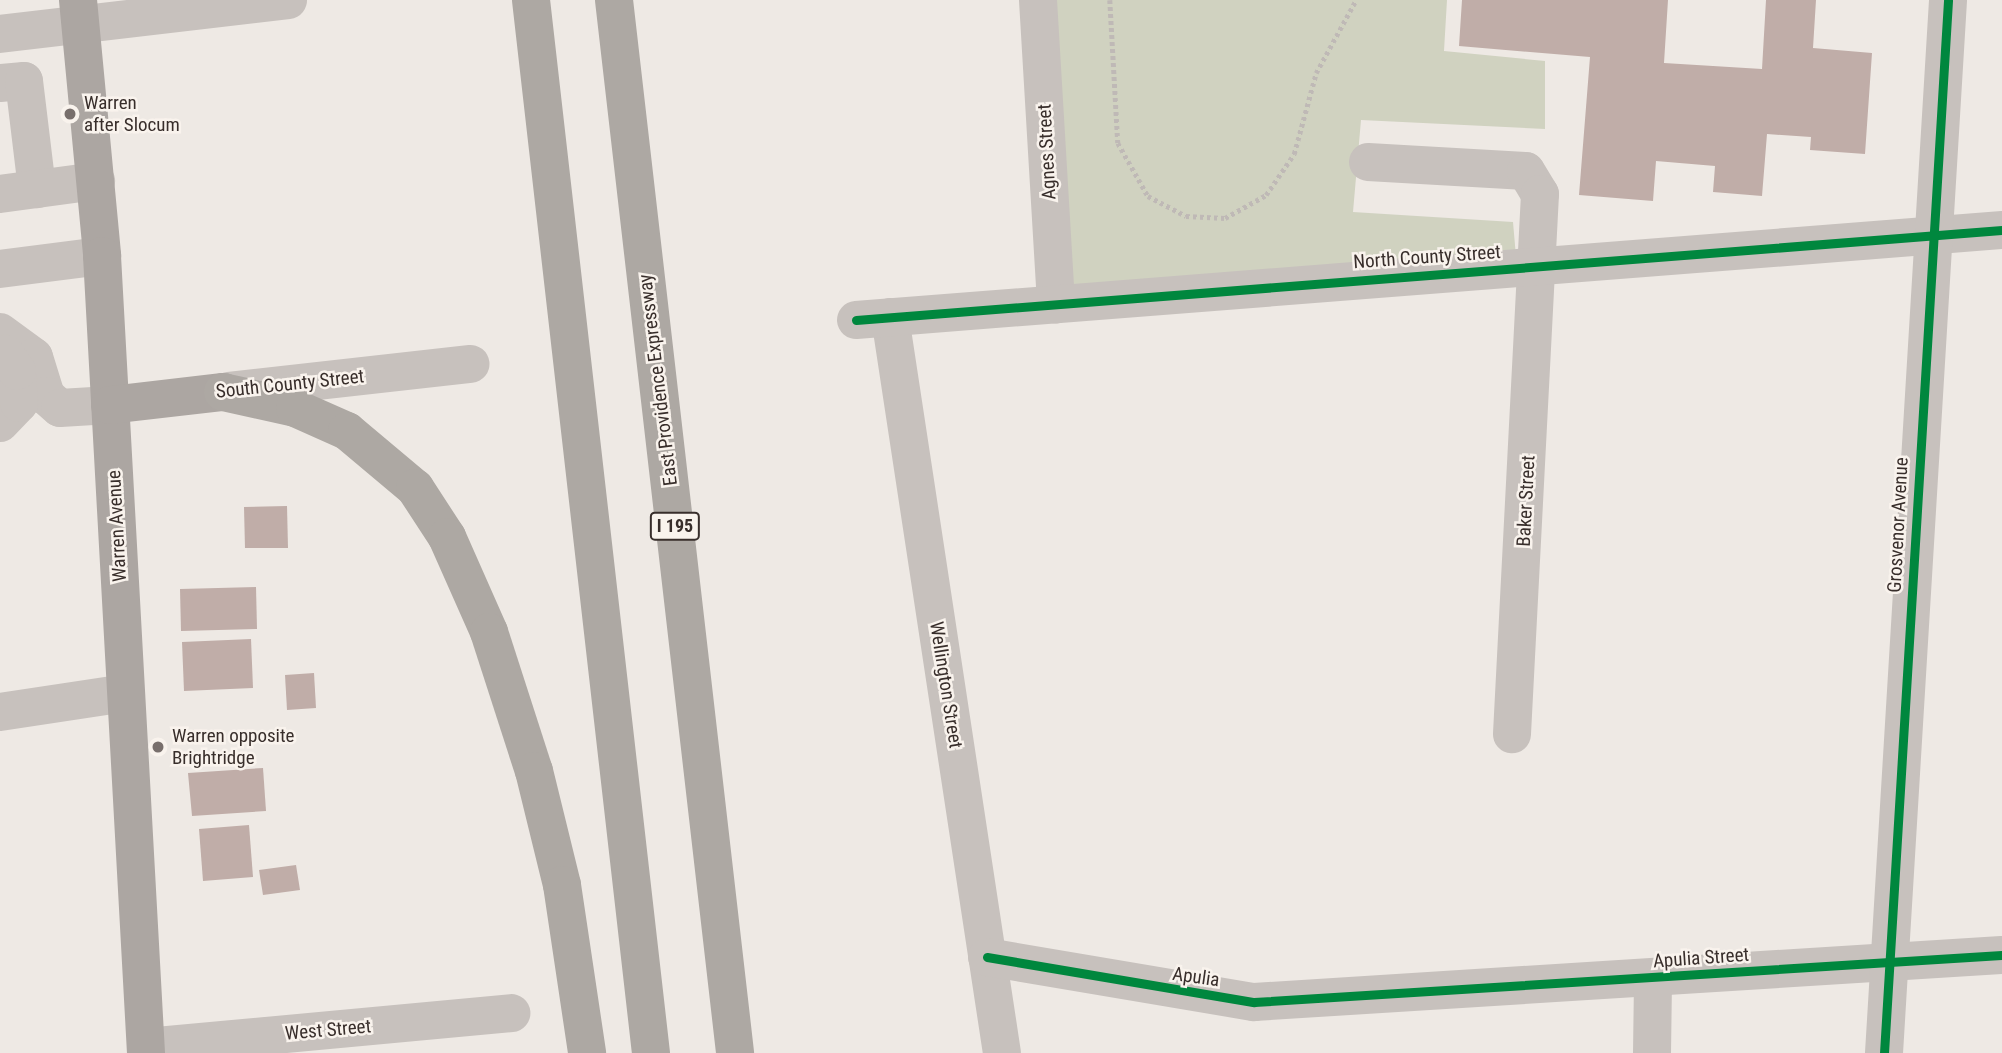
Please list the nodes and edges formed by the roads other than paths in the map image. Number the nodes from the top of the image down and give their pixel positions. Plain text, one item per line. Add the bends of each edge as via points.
1 (288, 0) edge
2 (531, 0) edge
3 (614, 0) edge
4 (1038, 0) edge
5 (1948, 0) edge
6 (79, 11) edge
7 (0, 33) edge
8 (0, 83) edge
9 (1368, 162) dead end
10 (96, 181) junction
11 (18, 192) edge
12 (2002, 230) edge
13 (1933, 236) junction
14 (102, 256) junction
15 (1539, 267) junction
16 (0, 269) edge
17 (1056, 304) junction
18 (873, 319) joint
19 (0, 332) edge
20 (0, 351) edge
21 (470, 364) dead end
22 (223, 392) junction
23 (110, 405) junction
24 (0, 423) edge
25 (127, 693) junction
26 (0, 712) edge
27 (1512, 734) dead end
28 (2002, 956) edge
29 (987, 957) junction
30 (1890, 962) junction
31 (1653, 979) junction
32 (1402, 994) joint
33 (511, 1013) dead end
34 (146, 1050) edge
35 (587, 1053) edge
36 (651, 1053) edge
37 (735, 1053) edge
38 (1002, 1053) edge
39 (1652, 1053) edge
40 (1884, 1053) edge

1 - 6 street
2 - 36 highway
3 - 37 highway, East Providence Expressway / I 195
4 - 17 street, Agnes Street
5 - 13 street, Grosvenor Avenue
6 - 7 street
6 - 10 main road, Warren Avenue
8 - 11 street via 24,81
9 - 15 street, Baker Street via 1526,171 1540,194
10 - 11 street
10 - 14 main road, Warren Avenue
12 - 13 street, North County Street
13 - 15 street, North County Street
13 - 30 street, Grosvenor Avenue
14 - 16 street
14 - 23 main road, Warren Avenue
15 - 17 street, North County Street
15 - 27 street, Baker Street
17 - 18 street, North County Street
18 - 29 street, Wellington Street
19 - 23 street via 34,357 46,396 60,408
20 - 24 street via 9,357 20,386 19,403
21 - 22 street, South County Street
22 - 23 main road, South County Street
22 - 35 highway via 282,404 347,431 415,488 447,537 489,632 534,771 562,885
23 - 25 main road, Warren Avenue
25 - 26 street
25 - 34 main road, Warren Avenue
28 - 30 street, Apulia Street
29 - 32 street, Apulia via 1254,1002
29 - 38 street, Wellington Street
30 - 31 street, Apulia Street
30 - 40 street, Grosvenor Avenue
31 - 32 street, Apulia Street
31 - 39 street
33 - 34 street, West Street

